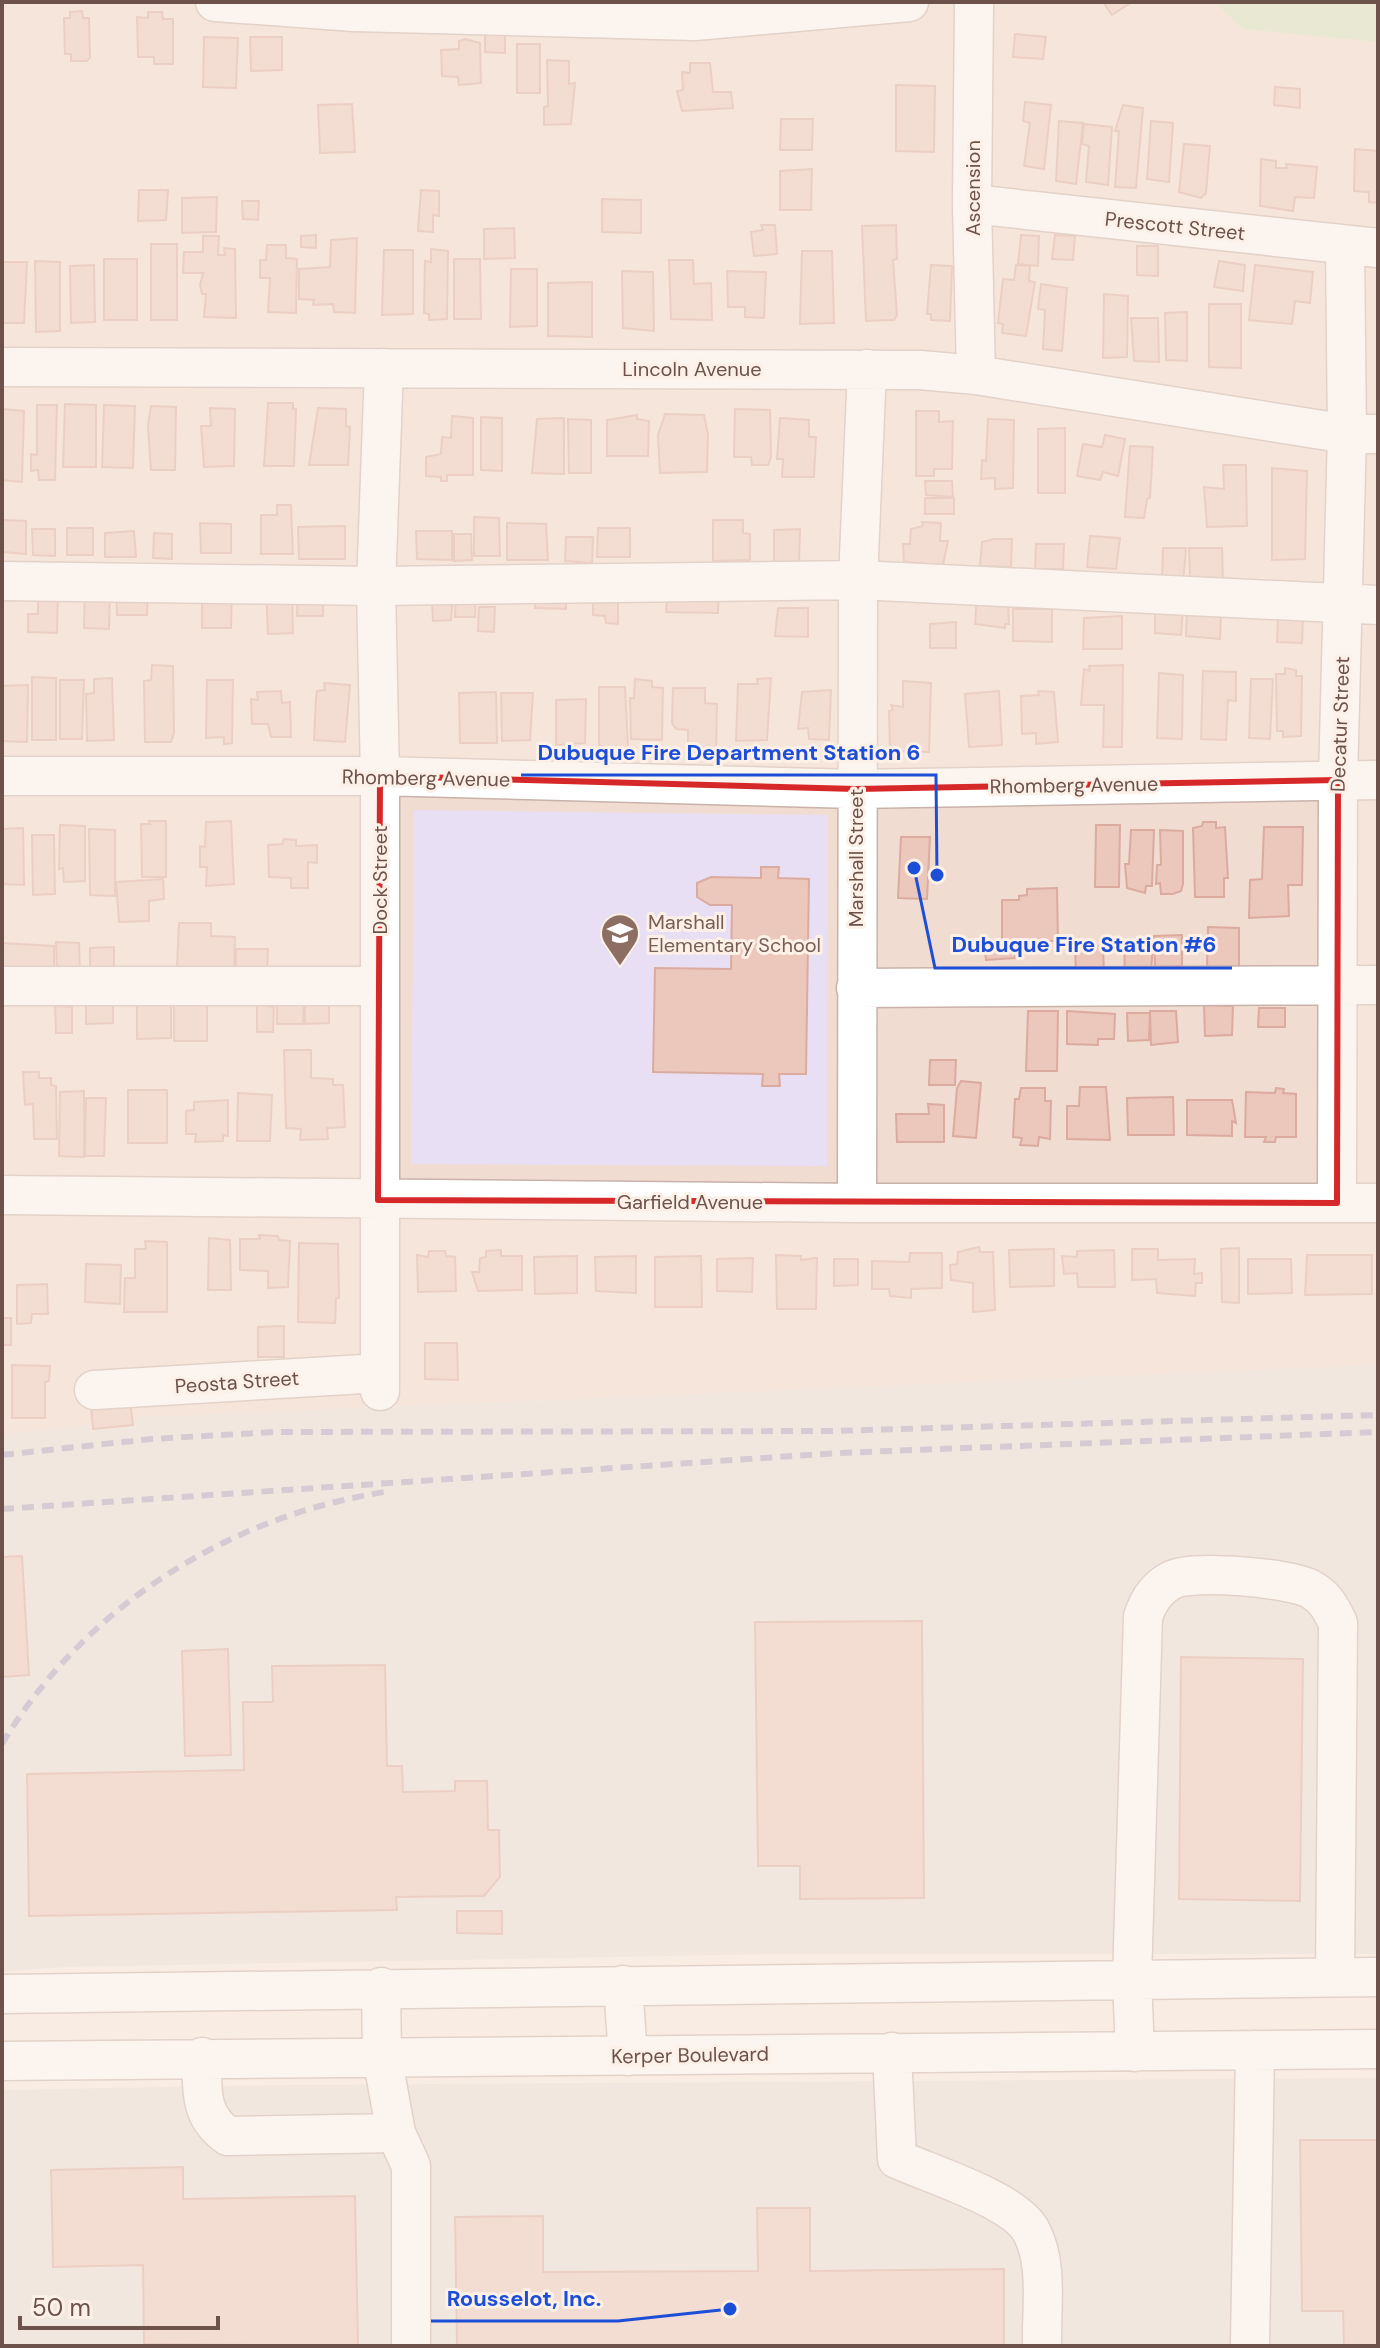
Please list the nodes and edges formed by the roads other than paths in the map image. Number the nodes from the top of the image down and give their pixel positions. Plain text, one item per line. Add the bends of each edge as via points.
1 (215, 2) edge
2 (909, 2) edge
3 (975, 2) edge
4 (972, 204) junction
5 (1362, 247) edge
6 (2, 367) edge
7 (384, 368) junction
8 (867, 369) junction
9 (976, 375) junction
10 (1362, 434) edge
11 (858, 580) junction
12 (2, 581) edge
13 (376, 586) junction
14 (1361, 605) edge
15 (2, 776) edge
16 (380, 776) junction
17 (1338, 780) junction
18 (1378, 780) edge
19 (856, 789) junction
20 (1337, 984) junction
21 (1378, 985) edge
22 (2, 986) edge
23 (379, 986) junction
24 (856, 988) junction
25 (2, 1195) edge
26 (378, 1200) junction
27 (857, 1203) junction
28 (1337, 1203) junction
29 (1378, 1203) edge
30 (380, 1382) joint
31 (94, 1390) dead end
32 (1335, 1977) junction
33 (1378, 1977) edge
34 (1132, 1979) junction
35 (623, 1985) junction
36 (381, 1987) junction
37 (2, 1994) edge
38 (1378, 2049) edge
39 (1255, 2050) junction
40 (892, 2052) junction
41 (1135, 2052) junction
42 (382, 2056) junction
43 (628, 2056) junction
44 (202, 2057) junction
45 (2, 2061) edge
46 (396, 2133) junction
47 (411, 2346) edge
48 (1042, 2346) edge
49 (1250, 2346) edge

1 - 2 street via 354,12 695,21
3 - 4 street, Ascension
4 - 5 street, Prescott Street
4 - 9 street, Ascension
5 - 10 street, Decatur Street
6 - 7 street, Lincoln Avenue
7 - 8 street, Lincoln Avenue
7 - 13 street, Dock Street
8 - 9 street, Lincoln Avenue
8 - 11 street, Marshall Street
9 - 10 street, Lincoln Avenue
10 - 14 street, Decatur Street
11 - 13 street
11 - 14 street
11 - 19 street, Marshall Street
12 - 13 street
13 - 16 street, Dock Street
14 - 17 street, Decatur Street
15 - 16 street, Rhomberg Avenue
16 - 19 street, Rhomberg Avenue
16 - 23 street, Dock Street
17 - 18 street, Rhomberg Avenue
17 - 19 street, Rhomberg Avenue
17 - 20 street, Decatur Street
19 - 24 street, Marshall Street
20 - 21 street
20 - 24 street
20 - 28 street, Decatur Street
22 - 23 street
23 - 26 street, Dock Street
24 - 27 street, Marshall Street
25 - 26 street, Garfield Avenue
26 - 27 street, Garfield Avenue
26 - 30 street, Dock Street
27 - 28 street, Garfield Avenue
28 - 29 street, Garfield Avenue
30 - 31 street, Peosta Street
32 - 33 street
32 - 34 street
32 - 34 street via 1338,1623 1328,1602 1298,1584 1195,1574 1174,1578 1157,1590 1143,1617
34 - 35 street
34 - 41 street
35 - 36 street
35 - 43 street
36 - 37 street
36 - 42 street
38 - 39 street, Kerper Boulevard
39 - 41 street, Kerper Boulevard
39 - 49 street
40 - 41 street, Kerper Boulevard
40 - 43 street, Kerper Boulevard
40 - 48 street via 897,2159 995,2202 1031,2230 1041,2268
42 - 43 street, Kerper Boulevard
42 - 44 street, Kerper Boulevard
42 - 46 street
44 - 45 street, Kerper Boulevard
44 - 46 street via 206,2112 213,2126 228,2136
46 - 47 street via 411,2166

